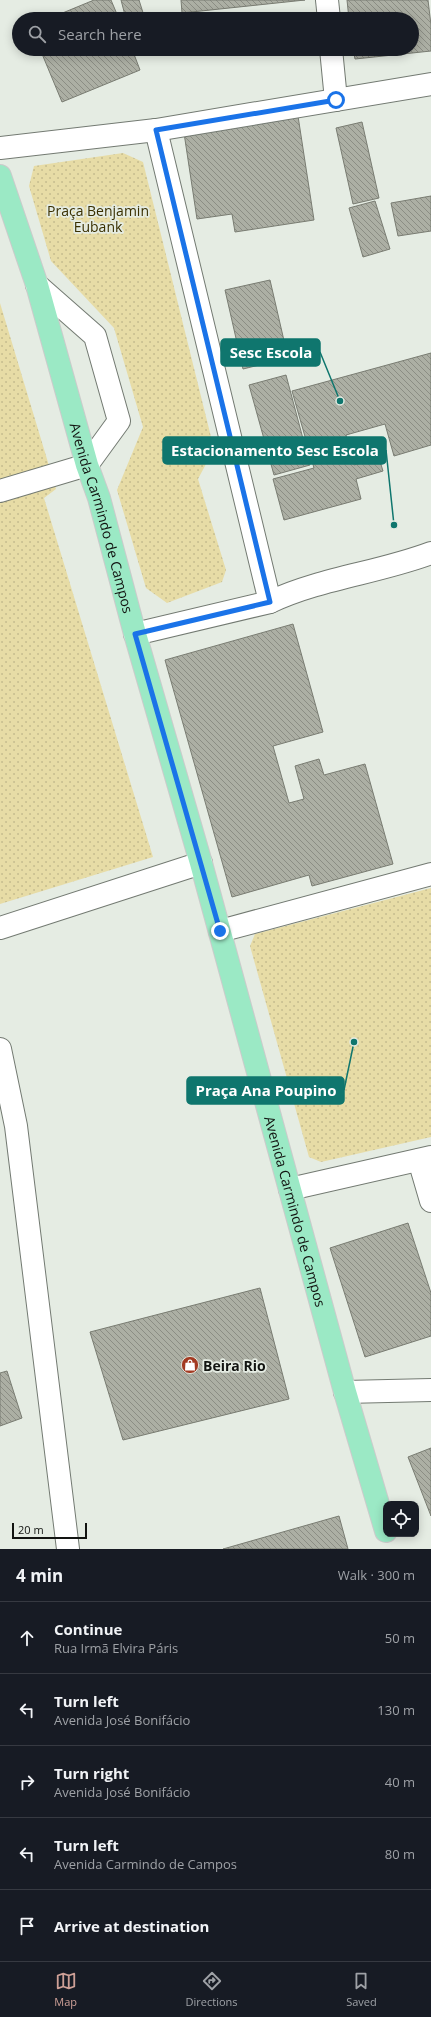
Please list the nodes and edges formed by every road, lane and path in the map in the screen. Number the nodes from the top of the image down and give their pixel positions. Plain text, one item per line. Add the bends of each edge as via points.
1 (327, 0) edge
2 (328, 12) edge
3 (332, 56) edge
4 (431, 84) edge
5 (336, 100) junction
6 (156, 130) junction
7 (0, 148) edge
8 (0, 176) edge
9 (37, 284) junction
10 (87, 465) junction
11 (0, 491) edge
12 (431, 554) edge
13 (270, 602) junction
14 (135, 634) junction
15 (201, 863) junction
16 (431, 874) edge
17 (0, 928) edge
18 (220, 931) junction
19 (0, 1049) edge
20 (425, 1158) edge
21 (290, 1189) junction
22 (431, 1202) edge
23 (431, 1390) edge
24 (345, 1392) junction
25 (383, 1523) edge
26 (387, 1537) edge
27 (68, 1549) edge
28 (391, 1549) edge

1 - 2 street
3 - 5 street
4 - 5 street
5 - 6 street
6 - 7 street
6 - 13 street
8 - 9 main road, Avenida Carmindo de Campos
9 - 10 main road, Avenida Carmindo de Campos
9 - 10 street via 95,336 117,413 119,421
10 - 11 street
10 - 14 main road, Avenida Carmindo de Campos via 99,498
12 - 13 street via 293,591
13 - 14 street
14 - 15 main road, Avenida Carmindo de Campos
15 - 17 street
15 - 18 main road, Avenida Carmindo de Campos
16 - 18 street
18 - 21 main road, Avenida Carmindo de Campos
19 - 27 street via 16,1126
20 - 21 street
20 - 22 street
21 - 24 main road, Avenida Carmindo de Campos
23 - 24 street
24 - 25 main road, Avenida Carmindo de Campos
26 - 28 main road, Avenida Carmindo de Campos

